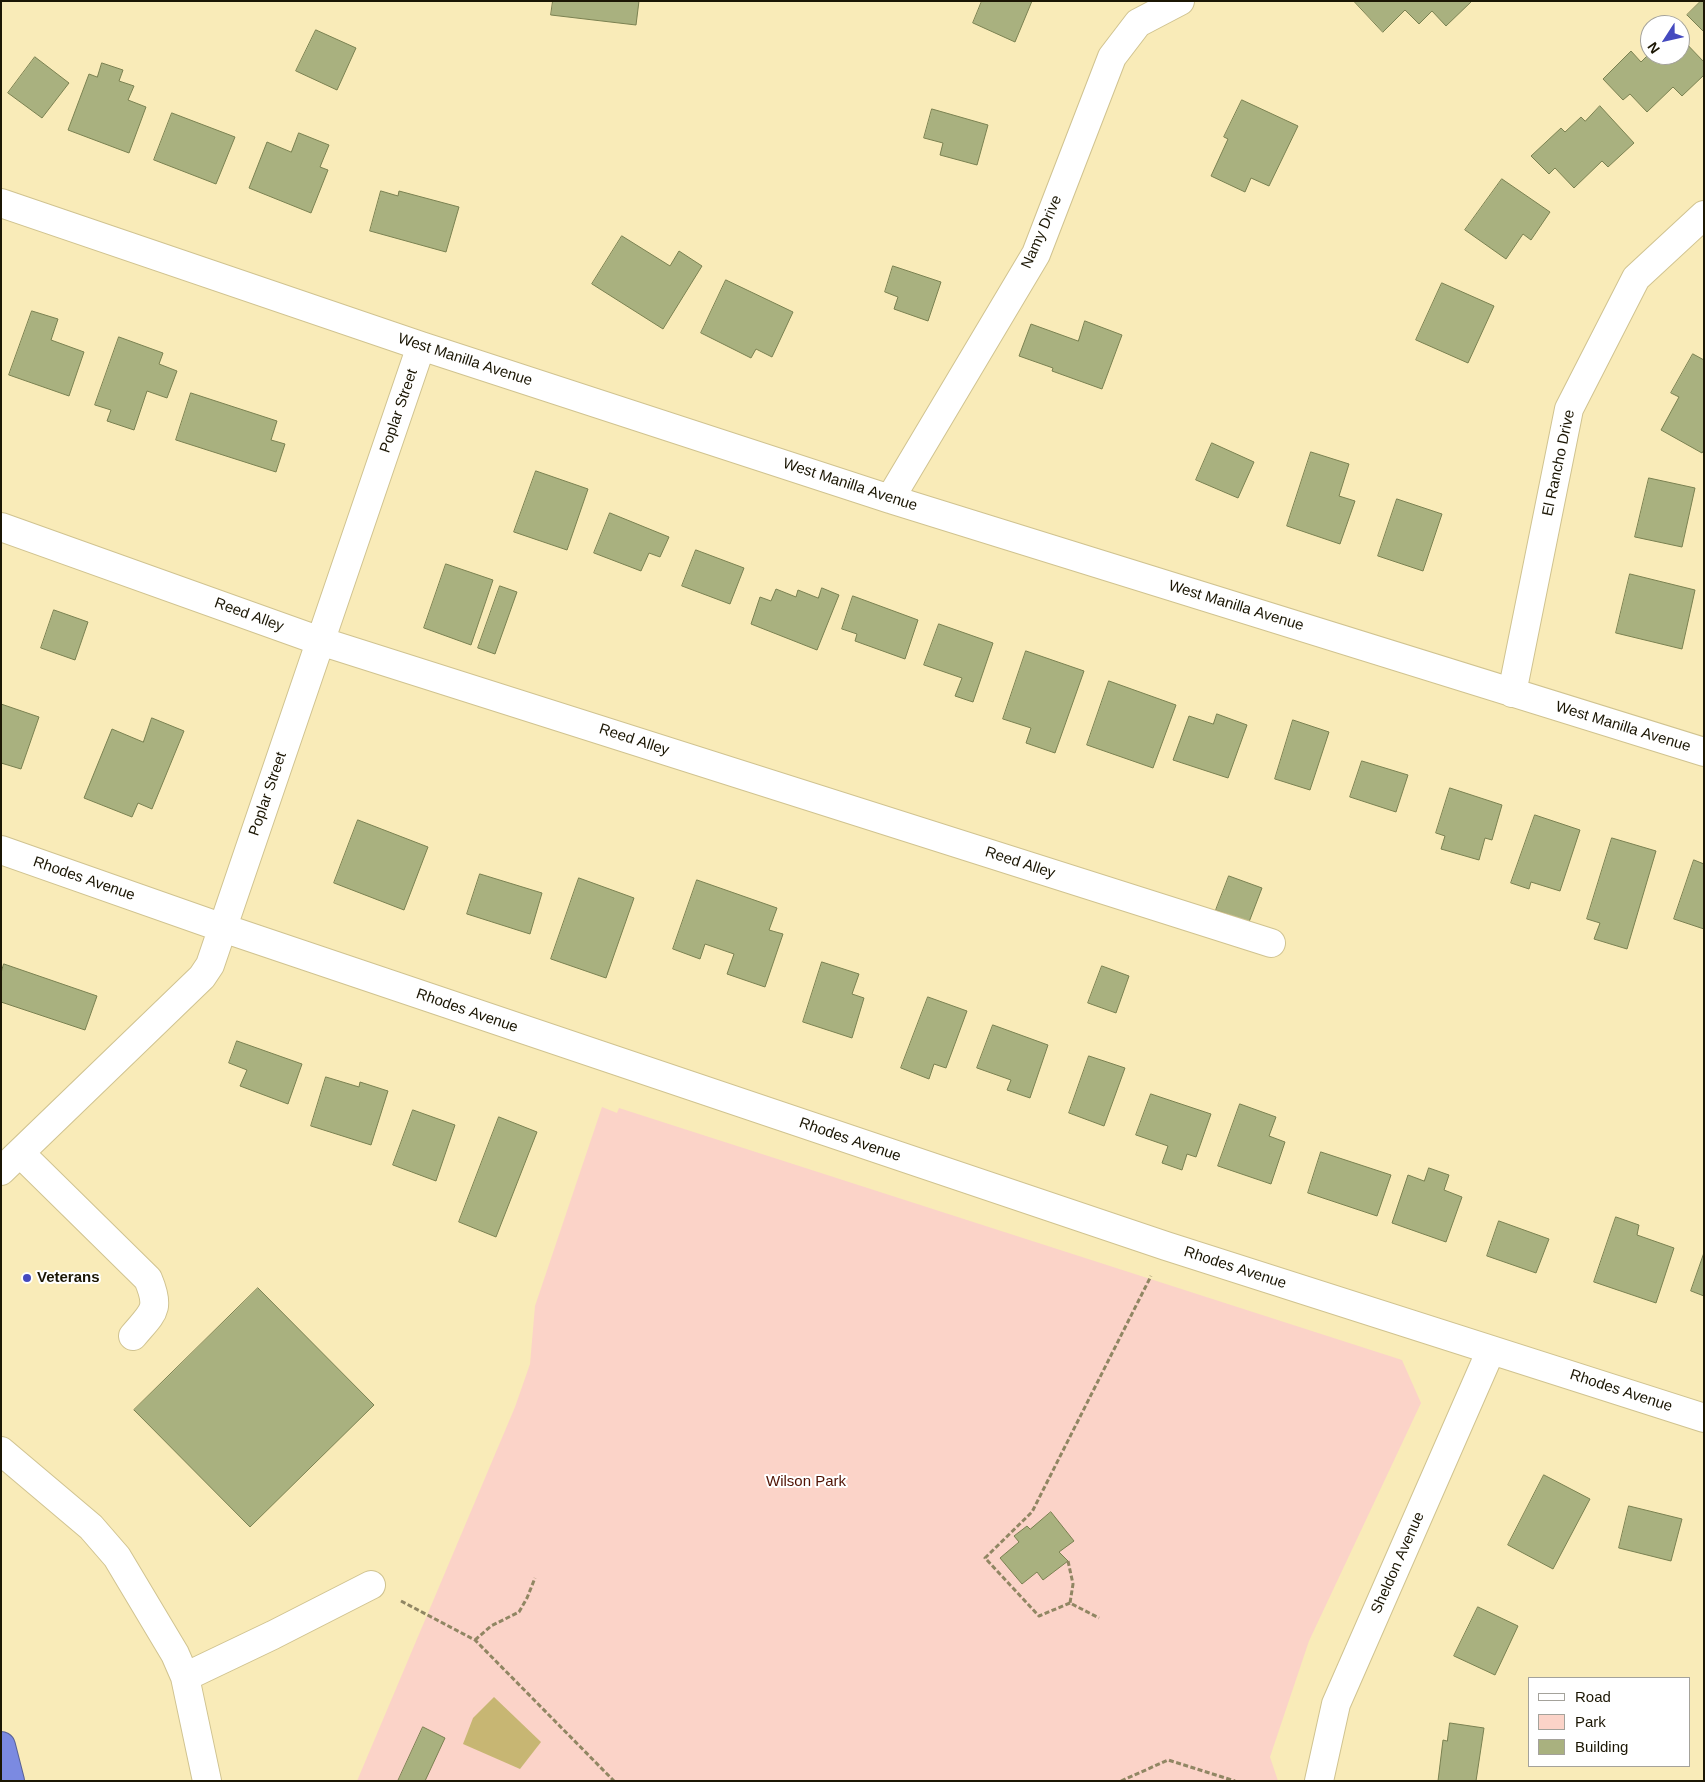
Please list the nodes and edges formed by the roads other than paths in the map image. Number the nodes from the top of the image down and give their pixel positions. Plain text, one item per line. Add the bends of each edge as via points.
1 (1180, 1) edge
2 (1, 203) edge
3 (1704, 214) edge
4 (421, 346) junction
5 (890, 498) junction
6 (1, 527) edge
7 (320, 641) junction
8 (1512, 692) junction
9 (1704, 752) edge
10 (1, 850) edge
11 (223, 928) junction
12 (1271, 943) dead end
13 (11, 1162) edge
14 (133, 1336) dead end
15 (1492, 1350) junction
16 (1704, 1418) edge
17 (1, 1451) edge
18 (371, 1585) road end
19 (185, 1676) junction
20 (1, 1746) edge
21 (10, 1781) edge
22 (207, 1781) edge
23 (1318, 1781) edge

1 - 5 street, Namy Drive via 1138,23 1112,57 1036,254
2 - 4 street, West Manilla Avenue
3 - 8 street, El Rancho Drive via 1636,278 1569,409
4 - 5 street, West Manilla Avenue
4 - 7 street, Poplar Street
5 - 8 street, West Manilla Avenue
6 - 7 street, Reed Alley
7 - 11 street, Poplar Street
7 - 12 street, Reed Alley
8 - 9 street, West Manilla Avenue
10 - 11 street, Rhodes Avenue
11 - 13 street, Poplar Street via 210,965 202,977
11 - 15 street, Rhodes Avenue via 1166,1246
13 - 14 street via 148,1279 155,1296 154,1312
15 - 16 street, Rhodes Avenue
15 - 23 street, Sheldon Avenue via 1336,1704
17 - 19 street via 91,1528 117,1557
18 - 19 street
19 - 22 street
20 - 21 highway

